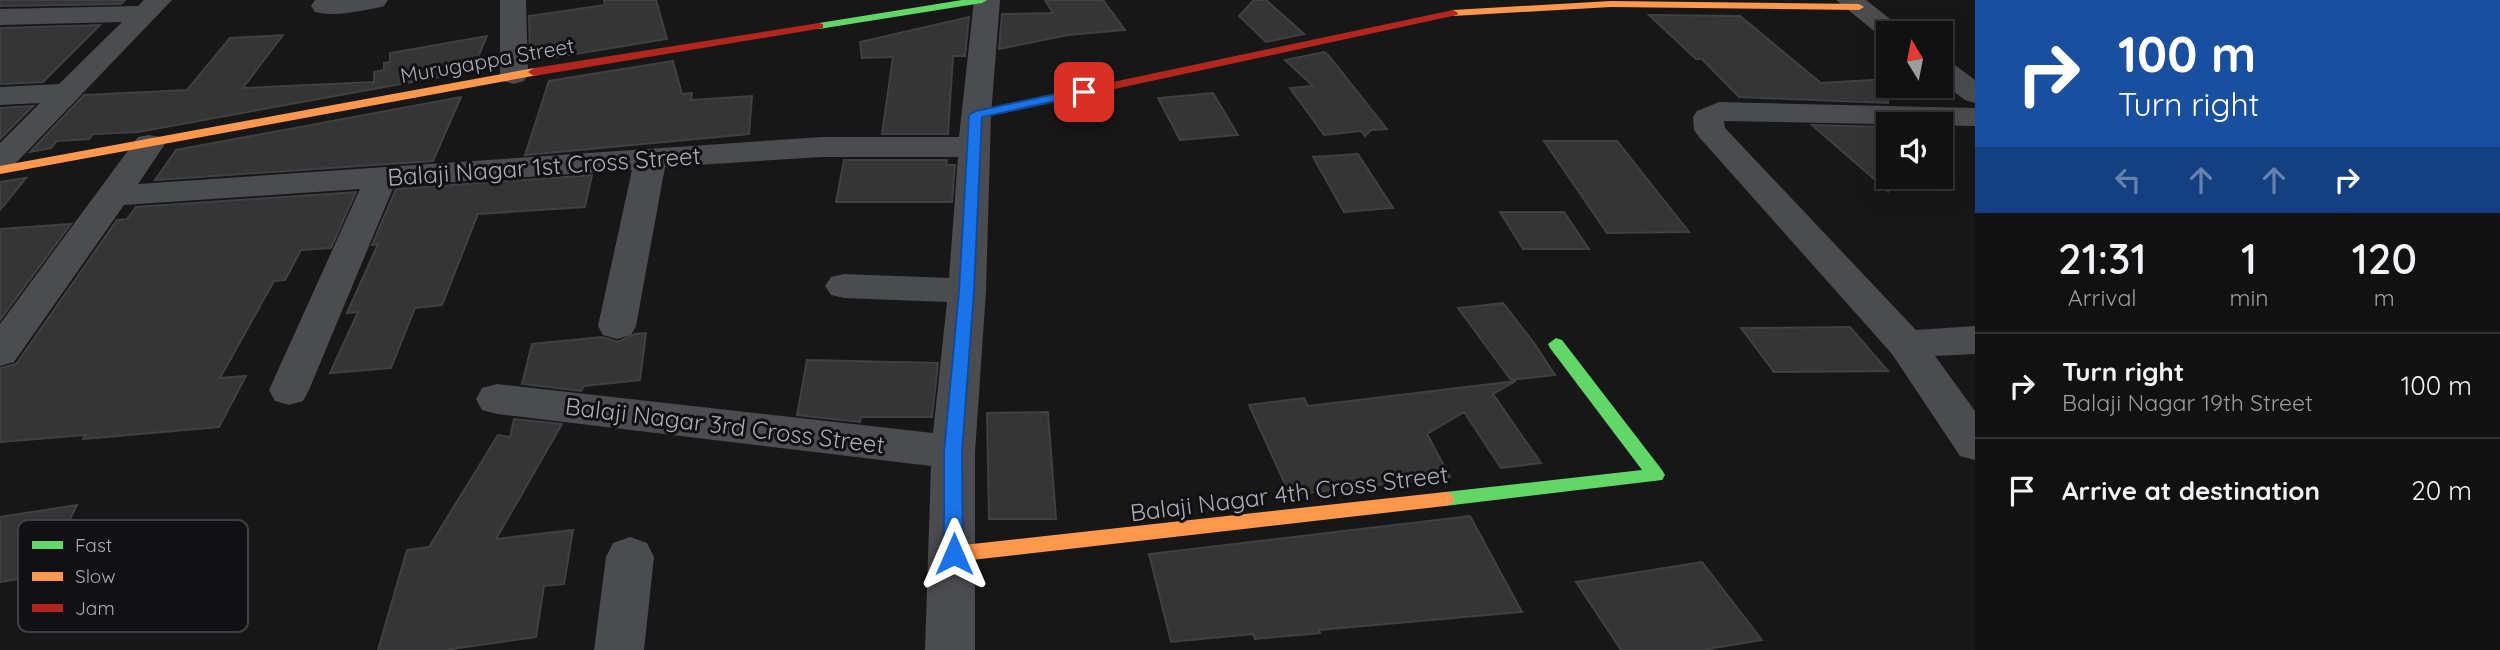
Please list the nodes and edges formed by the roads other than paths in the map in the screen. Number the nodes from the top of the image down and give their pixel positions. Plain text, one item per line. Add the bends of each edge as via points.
1 (375, 0) edge
2 (513, 0) edge
3 (985, 0) edge
4 (1854, 4) edge
5 (324, 6) dead end
6 (152, 7) edge
7 (0, 17) edge
8 (1877, 21) edge
9 (514, 75) junction
10 (1953, 77) edge
11 (67, 93) junction
12 (1975, 94) edge
13 (0, 96) edge
14 (1975, 117) edge
15 (975, 131) junction
16 (149, 144) junction
17 (651, 158) junction
18 (0, 161) edge
19 (0, 170) edge
20 (381, 178) junction
21 (114, 196) junction
22 (844, 286) dead end
23 (967, 291) junction
24 (617, 326) dead end
25 (1975, 340) edge
26 (4, 342) edge
27 (1556, 344) dead end
28 (1906, 344) junction
29 (289, 390) dead end
30 (497, 399) dead end
31 (1975, 444) edge
32 (953, 452) junction
33 (954, 554) junction
34 (630, 557) dead end
35 (619, 650) edge
36 (950, 650) edge

1 - 5 street
2 - 9 street
3 - 9 street, Murugappa Street
3 - 15 street
4 - 8 street
4 - 15 street via 1572,4 1475,10
6 - 7 street
6 - 11 street
9 - 16 street, Murugappa Street
10 - 12 street
11 - 13 street
11 - 18 street
14 - 28 street via 1719,111 1708,117 1710,130
15 - 17 street, Balaji Nagar 1st Cross Street
15 - 23 street
16 - 19 street, Murugappa Street
16 - 21 street
17 - 20 street, Balaji Nagar 1st Cross Street
17 - 24 street
20 - 21 street, Balaji Nagar 1st Cross Street
20 - 29 street
21 - 26 street
22 - 23 street
23 - 32 street
25 - 28 street
27 - 33 street, Balaji Nagar 4th Cross Street via 1656,475
28 - 31 street
30 - 32 street, Balaji Nagar 3rd Cross Street
32 - 33 street
33 - 36 street
34 - 35 street

